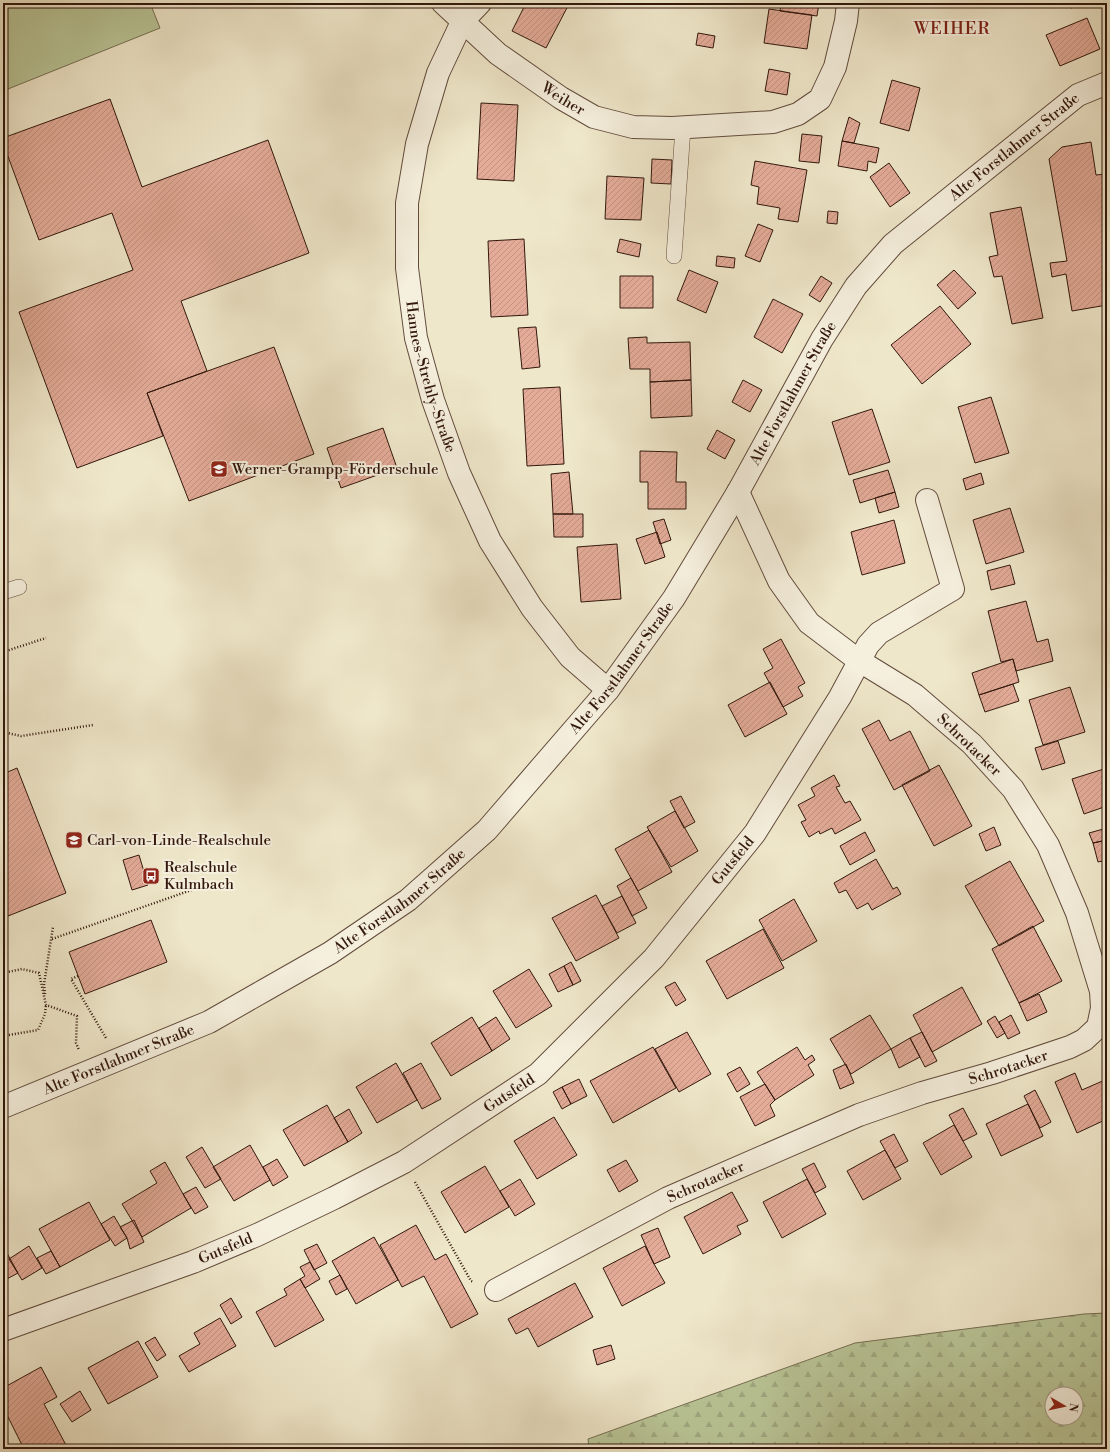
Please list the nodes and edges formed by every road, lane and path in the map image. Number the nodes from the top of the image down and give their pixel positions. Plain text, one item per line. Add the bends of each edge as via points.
1 (443, 3) edge
2 (480, 3) edge
3 (848, 3) edge
4 (462, 22) junction
5 (1107, 82) edge
6 (683, 128) junction
7 (674, 256) dead end
8 (738, 492) junction
9 (927, 500) dead end
10 (19, 587) dead end
11 (3, 592) edge
12 (46, 638) dead end
13 (3, 652) edge
14 (858, 660) junction
15 (608, 690) junction
16 (93, 725) dead end
17 (3, 732) edge
18 (200, 887) dead end
19 (53, 928) dead end
20 (52, 939) junction
21 (3, 973) edge
22 (78, 976) dead end
23 (46, 1005) junction
24 (3, 1036) edge
25 (76, 1043) dead end
26 (118, 1059) junction
27 (3, 1107) edge
28 (404, 1162) junction
29 (496, 1290) joint
30 (3, 1330) edge

1 - 4 street
2 - 4 street, Hannes-Strehly-Straße
3 - 6 street, Weiher via 835,67 820,98 798,114 773,122
4 - 6 street, Weiher via 498,54 561,98 594,117 633,127
4 - 15 street, Hannes-Strehly-Straße via 438,72 417,144 407,203 407,268 416,338 433,400 459,473 490,541 532,608 570,657
5 - 8 street, Alte Forstlahmer Straße via 1078,95 893,244 856,286 822,339
6 - 7 lane
8 - 14 street, Schrotacker via 779,581 809,623
8 - 15 street, Alte Forstlahmer Straße via 674,598
9 - 14 street via 953,589 879,633
10 - 11 lane
12 - 13 path
14 - 28 street, Gutsfeld via 840,697 755,833 654,958 538,1074
14 - 29 street, Schrotacker via 915,695 972,744 1013,789 1048,845 1077,913 1101,991 1102,1008 1098,1027 1084,1040 1070,1047 858,1115 668,1198
15 - 26 street, Alte Forstlahmer Straße via 487,830 408,900 330,953 209,1022
16 - 17 path via 21,736
18 - 20 path
19 - 20 path
20 - 23 path via 44,984
21 - 23 path via 22,969 39,973
22 - 26 path via 71,979
23 - 24 path via 38,1030
23 - 25 path via 77,1016
26 - 27 street, Alte Forstlahmer Straße
28 - 29 path via 471,1281
28 - 30 street, Gutsfeld via 257,1235 131,1286

